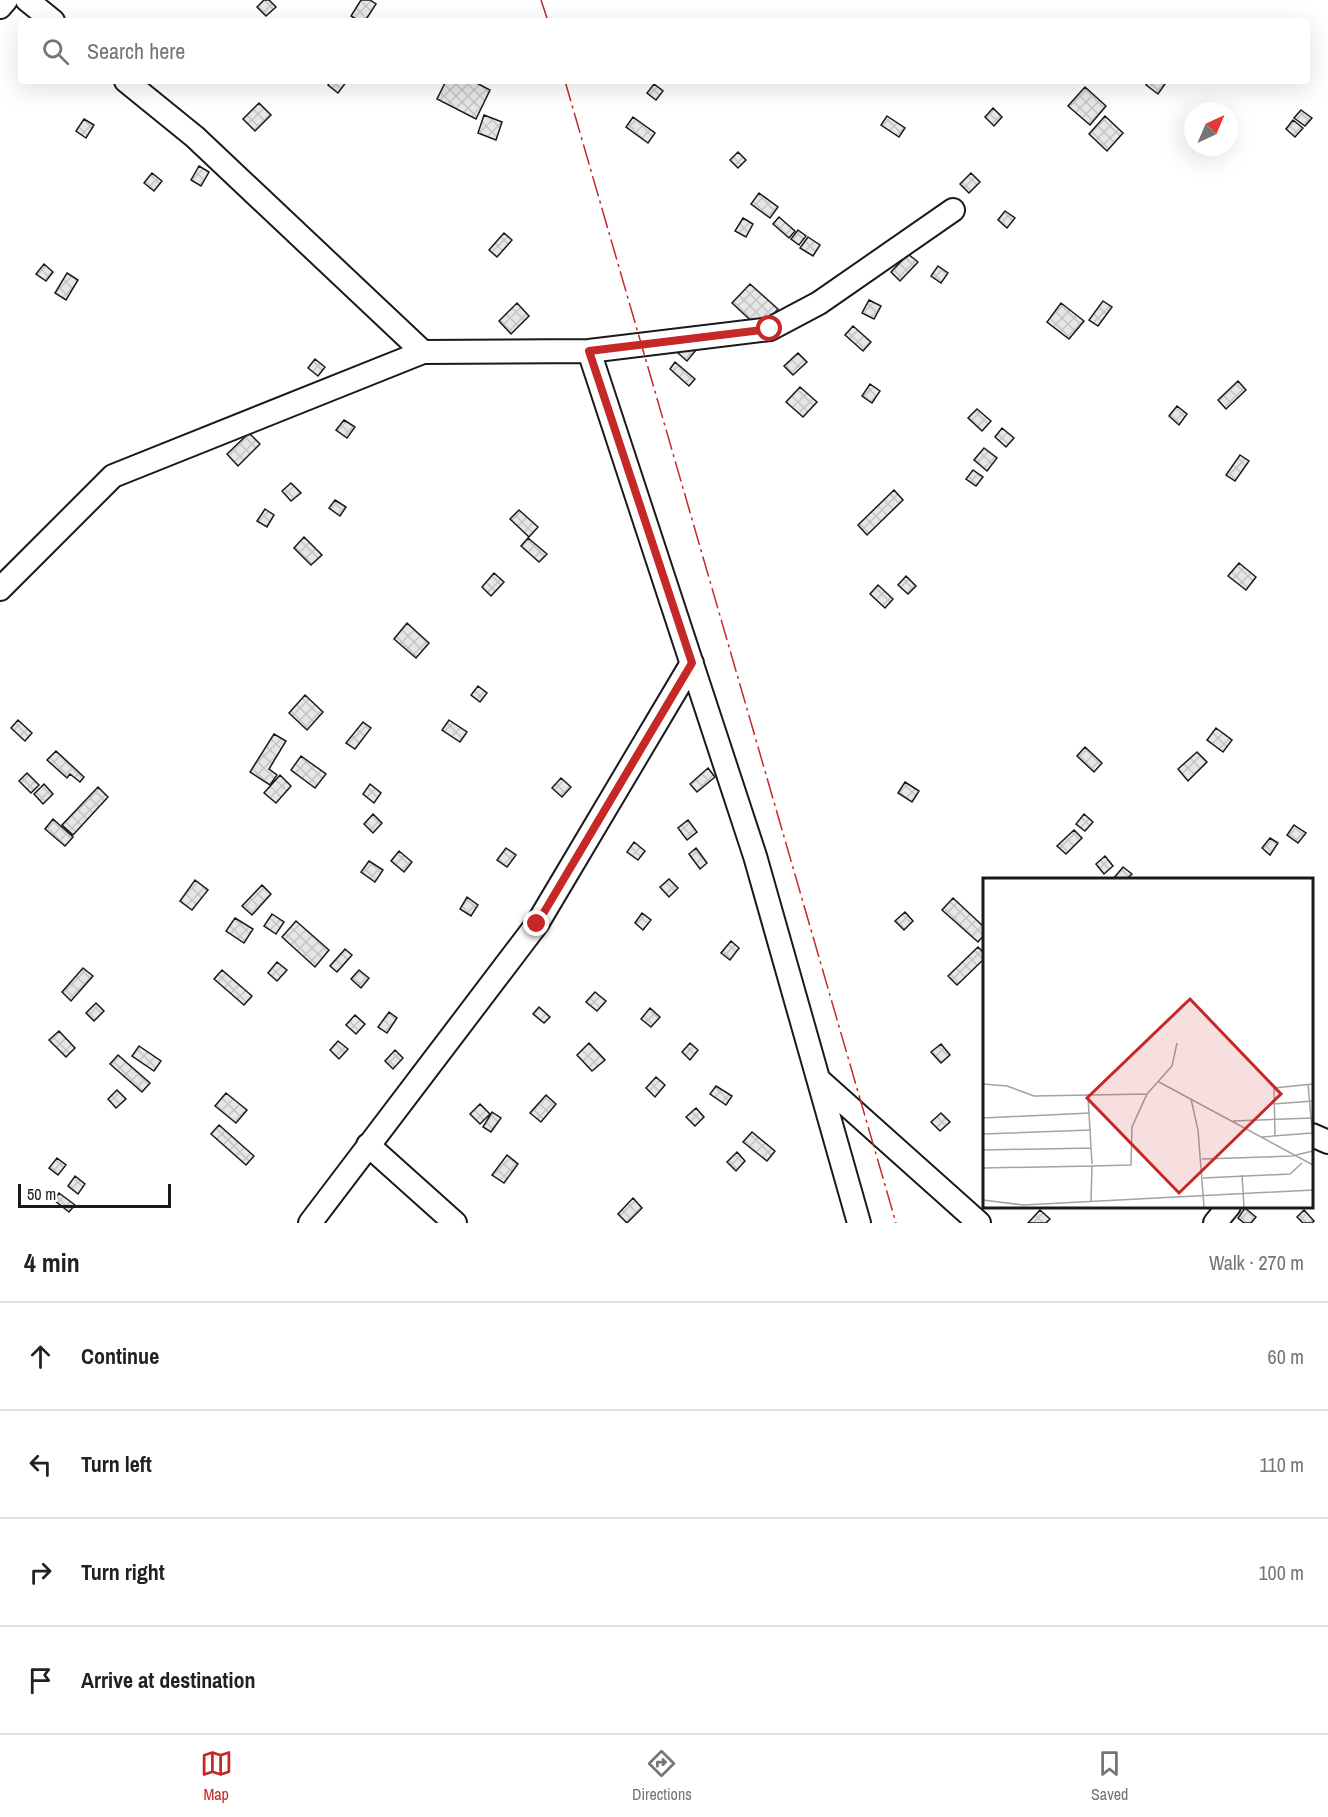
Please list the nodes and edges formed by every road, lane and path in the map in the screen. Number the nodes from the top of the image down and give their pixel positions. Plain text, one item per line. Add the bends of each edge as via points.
1 (6, 0) edge
2 (27, 0) edge
3 (0, 8) edge
4 (49, 18) edge
5 (130, 84) edge
6 (953, 210) dead end
7 (589, 351) junction
8 (423, 352) junction
9 (0, 589) edge
10 (692, 663) junction
11 (819, 1080) junction
12 (1313, 1136) edge
13 (1328, 1142) edge
14 (368, 1145) junction
15 (1228, 1208) edge
16 (310, 1223) edge
17 (454, 1223) edge
18 (859, 1223) edge
19 (979, 1223) edge
20 (1215, 1223) edge

1 - 3 street
2 - 4 street
5 - 8 street via 195,137
6 - 7 street via 819,303 770,329
7 - 8 street
7 - 10 street
8 - 9 street via 113,476
10 - 11 street via 755,856
10 - 14 street via 537,924
11 - 18 street
11 - 19 street
12 - 13 street
14 - 16 street
14 - 17 street
15 - 20 street

